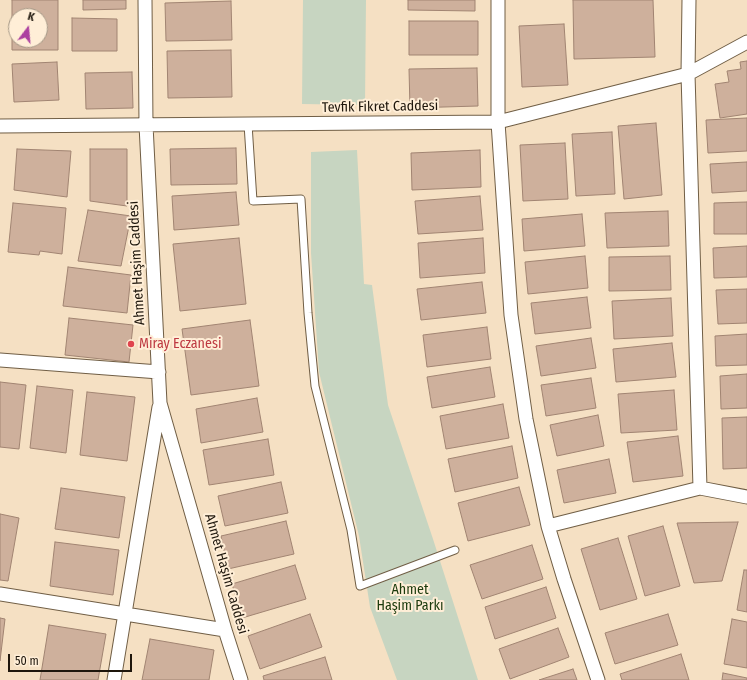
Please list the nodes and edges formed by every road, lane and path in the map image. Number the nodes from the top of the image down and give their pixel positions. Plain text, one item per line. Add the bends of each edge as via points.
1 (145, 0) edge
2 (498, 0) edge
3 (689, 0) edge
4 (747, 42) edge
5 (688, 74) junction
6 (498, 122) junction
7 (248, 124) junction
8 (146, 125) junction
9 (0, 126) edge
10 (0, 360) edge
11 (159, 372) junction
12 (160, 403) junction
13 (700, 488) junction
14 (747, 497) edge
15 (548, 526) junction
16 (455, 550) dead end
17 (0, 594) edge
18 (125, 613) junction
19 (225, 630) junction
20 (114, 680) edge
21 (241, 680) edge
22 (598, 680) edge

1 - 8 street, Ahmet Haşim Caddesi
2 - 6 street
3 - 5 street
4 - 5 street, Tevfik Fikret Caddesi
5 - 6 street, Tevfik Fikret Caddesi
5 - 13 street
6 - 7 street, Tevfik Fikret Caddesi
6 - 15 street via 511,315 526,420
7 - 8 street, Tevfik Fikret Caddesi
7 - 16 lane via 253,201 301,199 315,386 351,530 360,586
8 - 9 street, Tevfik Fikret Caddesi
8 - 11 street, Ahmet Haşim Caddesi
10 - 11 street
11 - 12 street, Ahmet Haşim Caddesi
12 - 18 street
12 - 19 street, Ahmet Haşim Caddesi
13 - 14 street
13 - 15 street
15 - 22 street
17 - 18 street
18 - 19 street
18 - 20 street
19 - 21 street, Ahmet Haşim Caddesi

